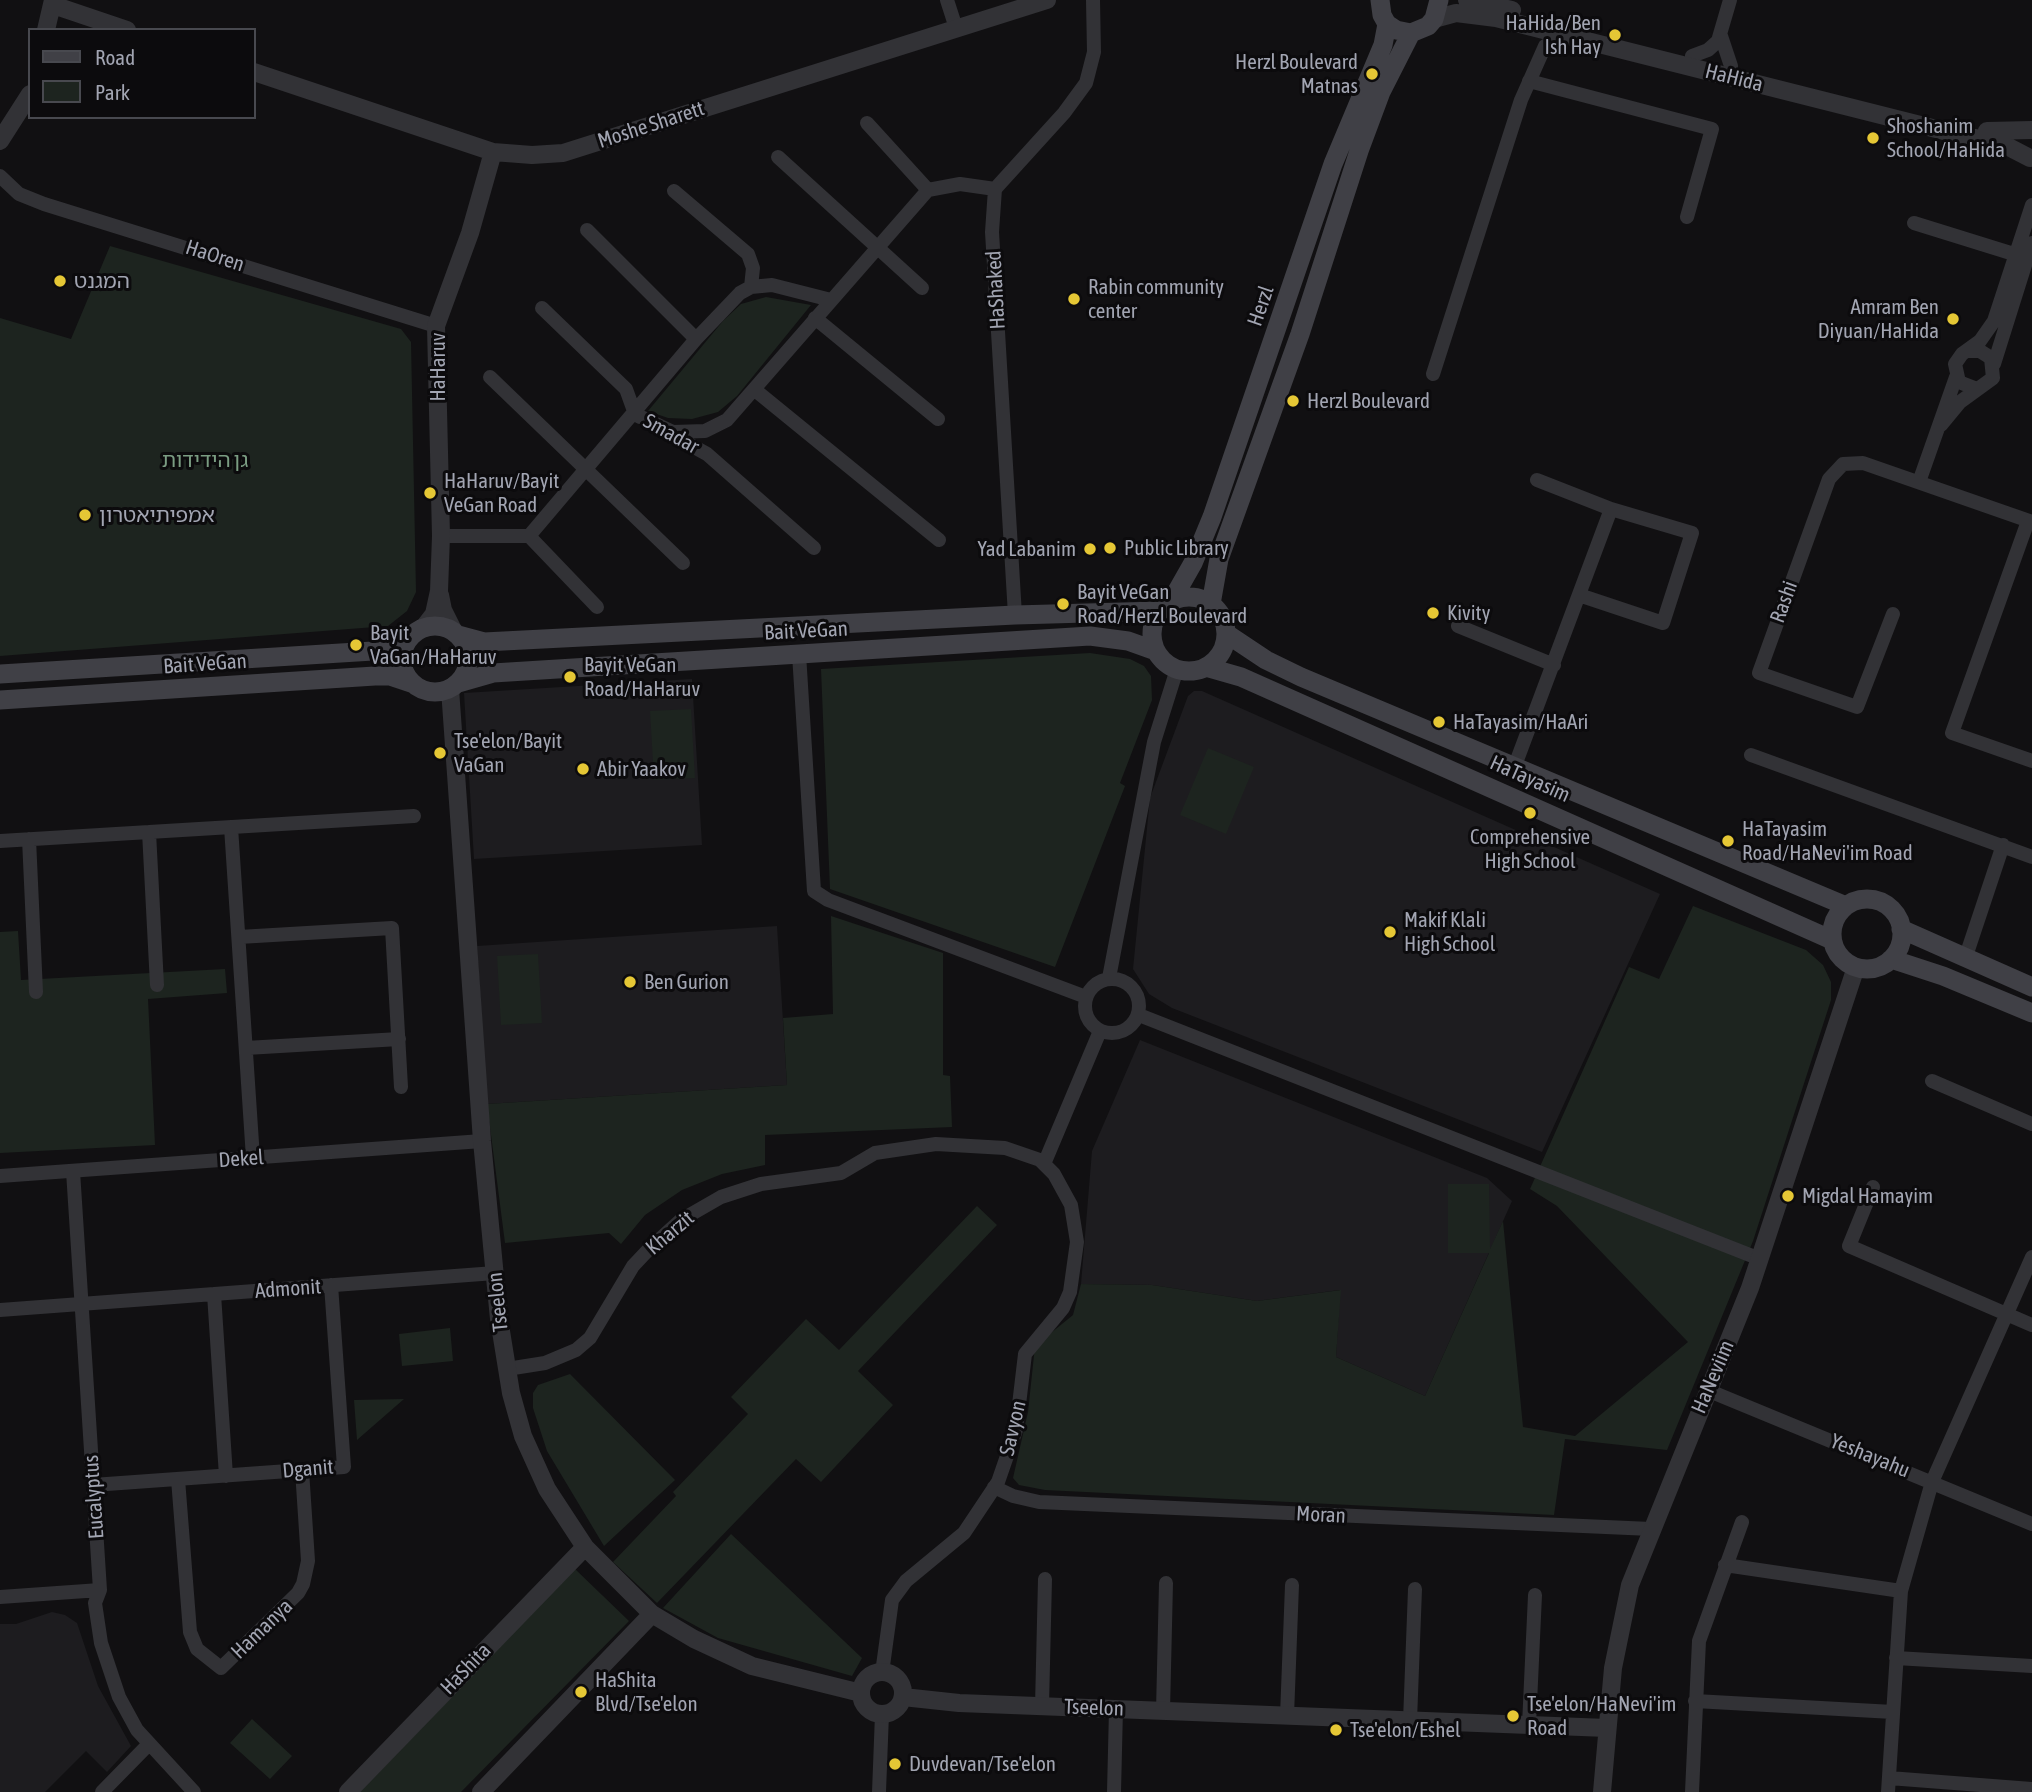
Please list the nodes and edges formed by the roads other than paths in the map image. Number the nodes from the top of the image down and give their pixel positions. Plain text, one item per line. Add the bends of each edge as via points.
1 (947, 0) edge
2 (1047, 0) edge
3 (1093, 0) edge
4 (1380, 0) edge
5 (1467, 0) edge
6 (1730, 0) edge
7 (53, 3) edge
8 (1437, 9) edge
9 (1387, 24) junction
10 (1524, 25) junction
11 (47, 28) edge
12 (122, 28) edge
13 (956, 28) junction
14 (1411, 33) junction
15 (1563, 35) junction
16 (1721, 36) junction
17 (1541, 53) junction
18 (1692, 56) junction
19 (1731, 66) junction
20 (256, 73) edge
21 (1529, 81) junction
22 (28, 97) edge
23 (867, 123) dead end
24 (2032, 131) edge
25 (0, 141) edge
26 (493, 152) junction
27 (778, 157) dead end
28 (2031, 159) edge
29 (0, 177) edge
30 (995, 189) junction
31 (928, 190) junction
32 (674, 191) dead end
33 (2032, 205) edge
34 (1687, 217) dead end
35 (1914, 223) dead end
36 (587, 230) dead end
37 (2032, 243) edge
38 (877, 247) junction
39 (2017, 255) junction
40 (751, 287) junction
41 (922, 288) dead end
42 (831, 300) junction
43 (542, 308) dead end
44 (815, 318) junction
45 (436, 326) junction
46 (696, 339) junction
47 (1967, 351) junction
48 (1994, 364) junction
49 (1433, 374) dead end
50 (490, 377) dead end
51 (1956, 377) junction
52 (1977, 389) junction
53 (755, 390) junction
54 (635, 414) junction
55 (938, 419) dead end
56 (1941, 425) junction
57 (587, 471) junction
58 (1536, 480) dead end
59 (1919, 482) junction
60 (1611, 509) junction
61 (2030, 521) edge
62 (441, 536) junction
63 (529, 536) junction
64 (940, 540) dead end
65 (814, 548) dead end
66 (683, 563) dead end
67 (439, 591) junction
68 (1579, 595) junction
69 (1211, 604) junction
70 (1165, 606) junction
71 (597, 607) dead end
72 (1892, 614) dead end
73 (1014, 615) junction
74 (1458, 626) dead end
75 (424, 627) junction
76 (456, 634) junction
77 (1227, 634) junction
78 (408, 639) junction
79 (1156, 651) junction
80 (799, 654) junction
81 (1554, 665) junction
82 (1206, 667) junction
83 (1177, 669) junction
84 (0, 674) edge
85 (411, 683) junction
86 (448, 688) junction
87 (0, 700) edge
88 (1751, 755) dead end
89 (2032, 761) edge
90 (1514, 768) junction
91 (414, 817) dead end
92 (232, 827) junction
93 (149, 832) junction
94 (29, 839) junction
95 (0, 841) edge
96 (2003, 845) junction
97 (2032, 857) edge
98 (1846, 906) junction
99 (1901, 929) junction
100 (239, 937) junction
101 (1832, 940) junction
102 (1891, 959) junction
103 (1965, 959) junction
104 (1856, 967) junction
105 (1110, 978) junction
106 (157, 985) dead end
107 (2032, 987) edge
108 (36, 992) dead end
109 (1086, 997) junction
110 (2032, 1013) edge
111 (1139, 1015) junction
112 (1100, 1031) junction
113 (399, 1039) junction
114 (246, 1048) junction
115 (1932, 1081) dead end
116 (401, 1087) dead end
117 (2032, 1124) edge
118 (482, 1141) junction
119 (253, 1158) junction
120 (1044, 1164) junction
121 (73, 1171) junction
122 (0, 1176) edge
123 (1873, 1187) dead end
124 (2032, 1256) edge
125 (1760, 1259) junction
126 (495, 1273) junction
127 (331, 1285) junction
128 (214, 1294) junction
129 (81, 1304) junction
130 (0, 1310) edge
131 (2006, 1314) junction
132 (2032, 1325) edge
133 (507, 1369) junction
134 (1707, 1390) junction
135 (302, 1471) junction
136 (226, 1476) junction
137 (178, 1479) junction
138 (1932, 1482) junction
139 (93, 1485) junction
140 (995, 1487) junction
141 (1742, 1522) dead end
142 (2032, 1524) edge
143 (1651, 1529) junction
144 (585, 1546) junction
145 (1725, 1565) junction
146 (1045, 1579) dead end
147 (1166, 1583) dead end
148 (1292, 1585) dead end
149 (1415, 1589) dead end
150 (100, 1590) junction
151 (1901, 1591) junction
152 (1535, 1595) dead end
153 (0, 1597) edge
154 (652, 1614) junction
155 (1896, 1658) junction
156 (2032, 1665) edge
157 (882, 1672) junction
158 (861, 1693) junction
159 (902, 1697) junction
160 (1695, 1700) junction
161 (1042, 1706) junction
162 (1116, 1709) junction
163 (1163, 1711) junction
164 (1893, 1712) junction
165 (882, 1714) junction
166 (1287, 1716) junction
167 (1410, 1721) junction
168 (1529, 1725) junction
169 (1607, 1728) junction
170 (148, 1745) junction
171 (1888, 1785) edge
172 (2025, 1790) edge
173 (102, 1792) edge
174 (194, 1792) edge
175 (348, 1792) edge
176 (481, 1792) edge
177 (879, 1792) edge
178 (1114, 1792) edge
179 (1602, 1792) edge
180 (1692, 1792) edge

1 - 13 street
2 - 13 street, Moshe Sharett
3 - 30 street via 1094,52 1086,83
4 - 9 main road
5 - 18 street, HaHida
6 - 16 street
7 - 11 street
7 - 12 street
8 - 10 street, HaHida via 1445,15 1468,13
8 - 14 main road via 1428,26
9 - 14 main road
9 - 70 main road, Herzl via 1383,45 1333,164 1212,517 1186,578
10 - 15 street, HaHida
10 - 17 street
13 - 26 street, Moshe Sharett via 564,153
14 - 69 main road via 1381,92 1359,151 1300,334 1219,559
15 - 17 street via 1550,40
15 - 28 street, HaHida via 1999,142
16 - 18 street via 1708,50
16 - 19 street
17 - 21 street
18 - 19 street, HaHida
19 - 24 street, HaHida via 1969,127
20 - 26 street, Moshe Sharett
21 - 34 street via 1712,130
21 - 49 street
22 - 25 street
23 - 31 street
24 - 28 street via 2026,146
26 - 45 street, HaHaruv
27 - 38 street
29 - 45 street, HaOren via 19,194 44,204
30 - 31 street via 960,184
30 - 73 street, HaShaked via 992,232
31 - 38 street
32 - 40 street via 748,254 753,268
33 - 39 street
35 - 39 street
36 - 46 street
37 - 48 street
38 - 41 street
38 - 42 street
39 - 47 street via 1994,321
40 - 42 street via 772,285
40 - 46 street
42 - 44 street
43 - 54 street, Smadar via 626,389
44 - 53 street
44 - 55 street
45 - 62 street, HaHaruv
46 - 54 street
47 - 48 street via 1986,353
47 - 51 street via 1955,364
48 - 52 street via 1989,383
50 - 57 street
51 - 52 street via 1964,386
51 - 56 street
52 - 56 street
53 - 54 street via 727,420 705,431 673,432
53 - 64 street
54 - 57 street
54 - 65 street, Smadar via 707,454
56 - 59 street
57 - 63 street
57 - 66 street
58 - 60 street
59 - 61 street
59 - 72 street, Rashi via 1863,463 1843,464 1829,479 1759,673 1857,707
60 - 68 street
60 - 68 street via 1692,533 1663,623
61 - 89 street via 1952,733
62 - 63 street
62 - 67 street, HaHaruv
63 - 71 street
67 - 75 street, HaHaruv via 434,614
67 - 76 street, HaHaruv
68 - 81 street
69 - 70 main road via 1189,596
69 - 77 main road via 1222,617
70 - 73 main road, Bait VeGan
70 - 79 main road via 1152,628
73 - 76 main road, Bait VeGan via 484,642
74 - 81 street
75 - 76 main road via 440,626
75 - 78 main road
76 - 86 main road via 465,643 468,659 465,674
77 - 82 main road via 1219,656
77 - 90 main road, HaTayasim via 1301,677
78 - 84 main road, Bait VeGan via 373,651
78 - 85 main road via 402,664
79 - 80 main road, Bait VeGan via 1128,640 1090,636
79 - 83 main road
80 - 86 main road, Bait VeGan via 493,673
80 - 109 street via 816,893
81 - 90 street
82 - 83 main road
82 - 101 main road, HaTayasim via 1266,688
83 - 105 street via 1154,743
85 - 86 main road via 424,691
85 - 87 main road, Bait VeGan via 375,676
86 - 118 street, Tseelon
88 - 96 street
90 - 98 main road, HaTayasim
91 - 92 street
92 - 93 street
92 - 100 street
93 - 94 street
93 - 106 street
94 - 95 street
94 - 108 street
96 - 97 street
96 - 103 street
98 - 99 main road via 1867,900 1883,904 1895,914
98 - 101 main road via 1836,918
99 - 102 main road via 1900,945
99 - 103 main road
100 - 113 street via 392,928
100 - 114 street
101 - 104 main road via 1839,955
102 - 104 main road via 1872,968
102 - 110 main road
103 - 107 main road
104 - 125 street, HaNeviim
105 - 109 street via 1093,986
105 - 111 street via 1134,988
109 - 112 street via 1088,1018
111 - 112 street via 1127,1029
111 - 125 street
112 - 120 street
113 - 114 street
113 - 116 street
114 - 119 street
115 - 117 street
118 - 119 street, Dekel
118 - 126 street, Tseelon
119 - 121 street, Dekel
120 - 133 street, Kharzit via 1018,1152 936,1144 875,1153 841,1173 761,1184 704,1205 663,1234 632,1266 590,1338 576,1350 545,1363
120 - 140 street, Savyon via 1071,1205 1076,1264 1063,1308 1025,1354 1016,1430
121 - 122 street, Dekel
121 - 129 street, Eucalyptus
123 - 131 street via 1849,1246
124 - 131 street
125 - 134 street, HaNeviim
126 - 127 street, Admonit
126 - 133 street, Tseelon
127 - 128 street, Admonit
127 - 135 street, Dganit via 344,1467
128 - 129 street, Admonit
128 - 136 street
129 - 130 street, Admonit
129 - 139 street, Eucalyptus
131 - 132 street
131 - 138 street
133 - 144 street, Tseelon via 534,1464
134 - 138 street, Yeshayahu
134 - 143 street, HaNeviim
135 - 136 street, Dganit
135 - 137 street, Hamanya via 308,1561 304,1581 298,1593 221,1668 197,1649 190,1632
136 - 137 street, Dganit
137 - 139 street, Dganit
138 - 142 street, Yeshayahu
138 - 151 street
139 - 150 street, Eucalyptus
140 - 143 street, Moran via 1039,1502
140 - 157 street, Savyon via 964,1533 899,1588 889,1610
141 - 145 street
143 - 169 street, HaNeviim via 1621,1621
144 - 154 street, Tseelon
144 - 175 street, HaShita
145 - 151 street
145 - 160 street via 1699,1641
146 - 161 street
147 - 163 street
148 - 166 street
149 - 167 street
150 - 153 street
150 - 170 street, Eucalyptus via 95,1603 109,1671 127,1714
151 - 155 street
152 - 168 street
154 - 158 street, Tseelon via 752,1666
154 - 176 street
155 - 156 street
155 - 164 street
157 - 158 street via 867,1679
157 - 159 street via 899,1681
158 - 165 street via 867,1708
159 - 161 street, Tseelon
159 - 165 street via 894,1710
160 - 164 street
160 - 180 street
161 - 162 street, Tseelon
162 - 163 street, Tseelon
162 - 178 street
163 - 166 street, Tseelon
164 - 171 street
165 - 177 street
166 - 167 street, Tseelon
167 - 168 street, Tseelon
168 - 169 street, Tseelon
169 - 179 street, HaNeviim
170 - 173 street
170 - 174 street, Eucalyptus
171 - 172 street

